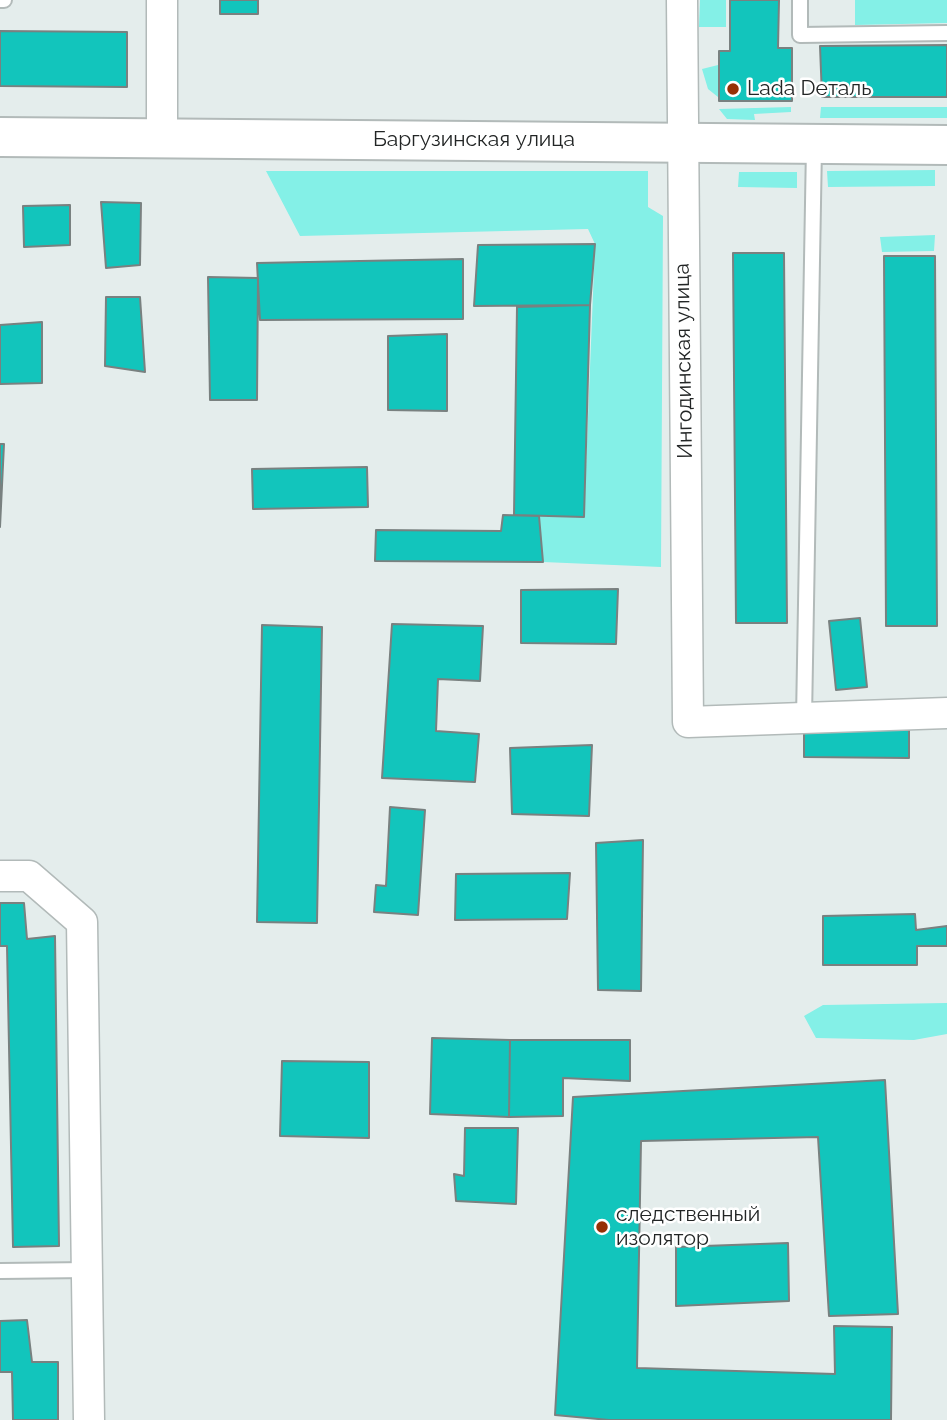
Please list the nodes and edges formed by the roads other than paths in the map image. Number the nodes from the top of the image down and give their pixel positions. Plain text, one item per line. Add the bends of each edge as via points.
1 (162, 0) edge
2 (682, 0) edge
3 (800, 0) edge
4 (947, 33) edge
5 (0, 137) edge
6 (162, 138) junction
7 (682, 144) junction
8 (814, 145) junction
9 (947, 145) edge
10 (947, 713) edge
11 (804, 718) junction
12 (0, 876) edge
13 (89, 1270) junction
14 (0, 1271) edge
15 (89, 1420) edge

1 - 6 street
2 - 7 street, Ингодинская улица
3 - 4 lane via 800,35
5 - 6 main road, Баргузинская улица
6 - 7 main road, Баргузинская улица
7 - 8 main road, Баргузинская улица
7 - 11 street, Ингодинская улица via 688,722
8 - 9 main road, Баргузинская улица
8 - 11 lane
10 - 11 street
12 - 13 street via 29,876 82,922
13 - 14 lane
13 - 15 street

